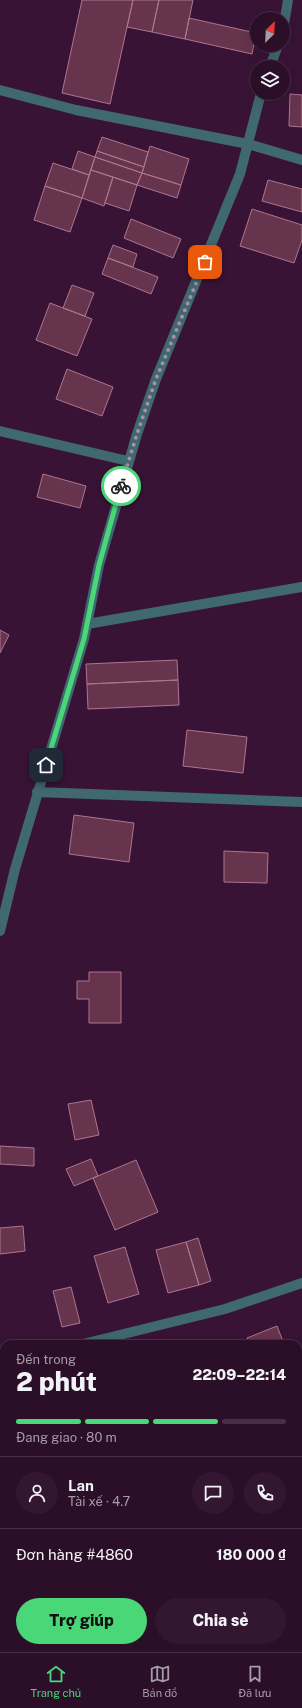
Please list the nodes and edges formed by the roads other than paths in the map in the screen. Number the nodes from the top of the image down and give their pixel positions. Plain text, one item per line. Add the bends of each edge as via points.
1 (288, 0) edge
2 (286, 12) edge
3 (0, 90) edge
4 (260, 100) edge
5 (248, 144) junction
6 (302, 160) edge
7 (0, 431) edge
8 (128, 461) junction
9 (302, 587) edge
10 (87, 624) junction
11 (37, 792) junction
12 (302, 802) edge
13 (0, 931) edge
14 (302, 1283) edge
15 (99, 1340) edge

1 - 2 street
3 - 5 street via 76,110
4 - 5 street
5 - 6 street
5 - 8 street via 240,174 156,379
7 - 8 street
8 - 10 street via 99,565
9 - 10 street
10 - 11 street
11 - 12 street
11 - 13 street
14 - 15 street via 225,1309

